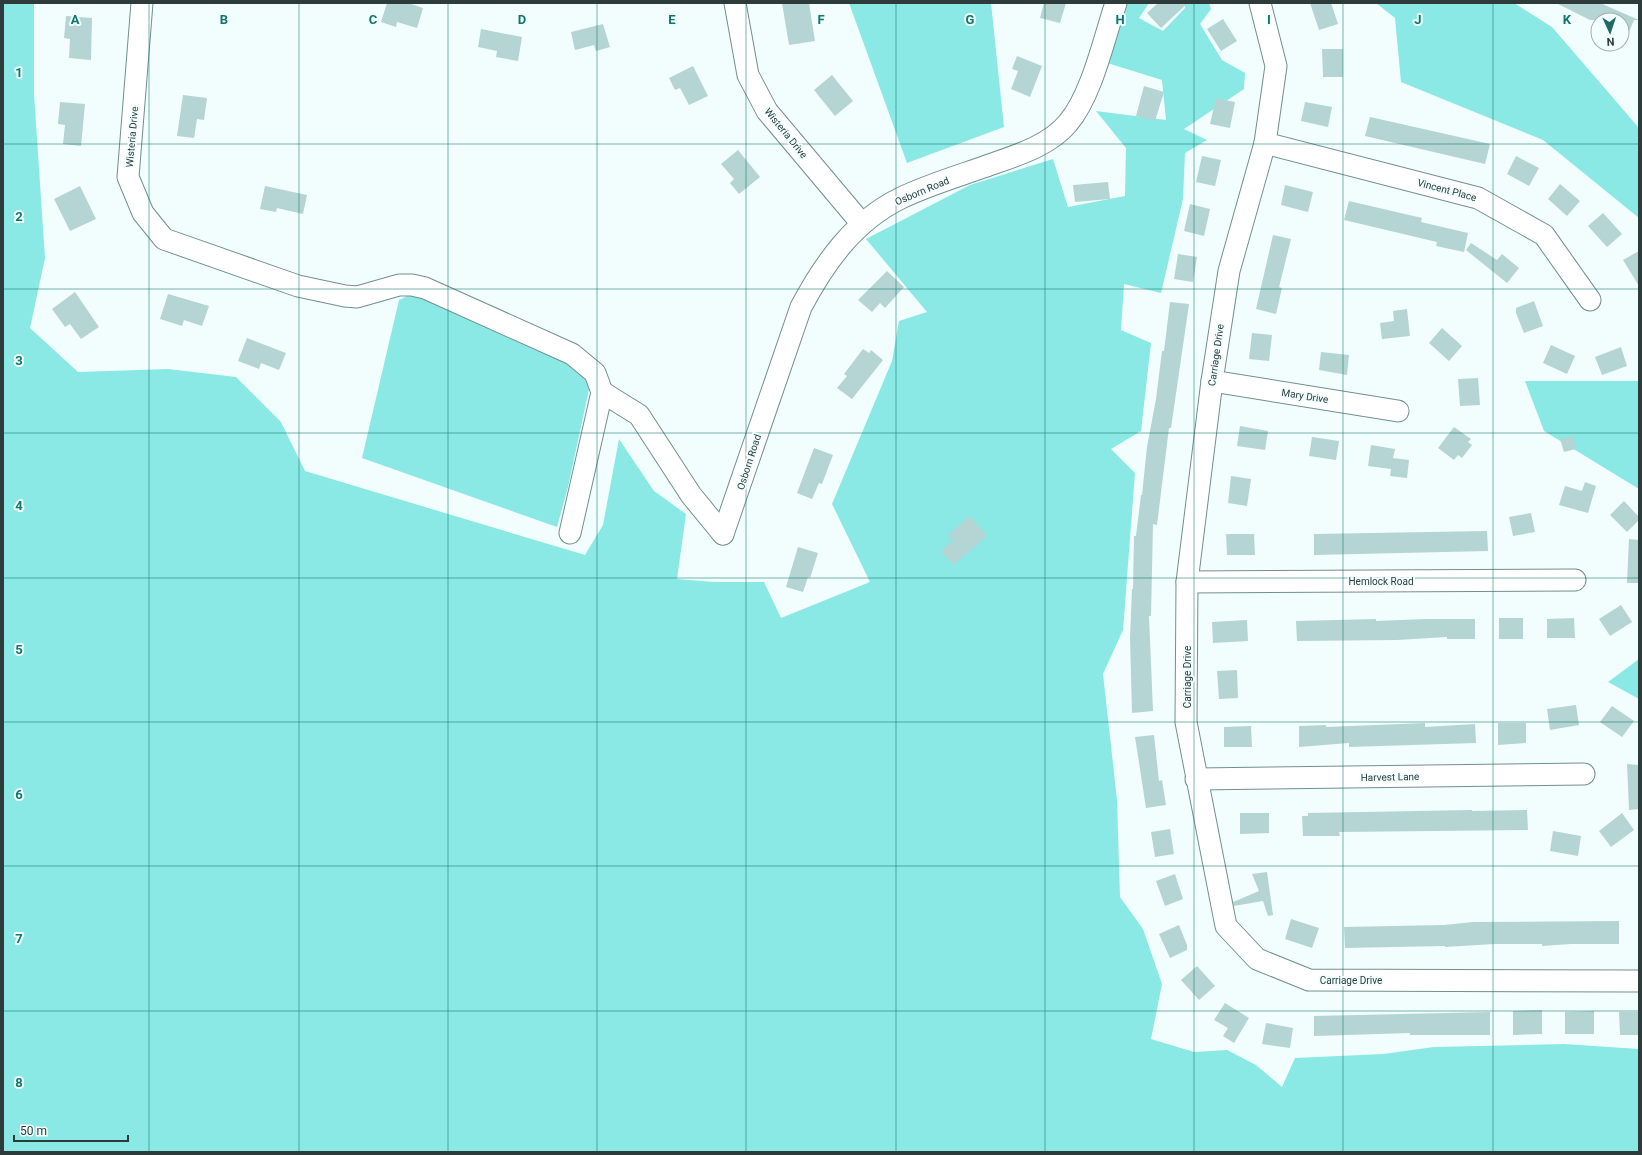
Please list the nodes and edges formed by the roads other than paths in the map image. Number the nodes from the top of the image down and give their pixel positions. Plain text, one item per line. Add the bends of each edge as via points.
1 (142, 3) edge
2 (735, 3) edge
3 (1116, 3) edge
4 (1260, 3) edge
5 (1265, 143) junction
6 (862, 224) junction
7 (1590, 300) dead end
8 (1212, 381) junction
9 (602, 392) junction
10 (1398, 411) dead end
11 (570, 533) dead end
12 (1575, 580) dead end
13 (1188, 582) junction
14 (1584, 774) dead end
15 (1196, 779) junction
16 (1639, 980) edge

1 - 9 street, Wisteria Drive via 128,177 143,213 164,239 298,286 357,297 399,286 425,288 572,354 595,373
2 - 6 street, Wisteria Drive via 748,75 767,111
3 - 6 street, Osborn Road via 1084,99 1068,124 1046,142 901,198
4 - 5 street, Carriage Drive via 1276,66
5 - 7 street, Vincent Place via 1478,198 1544,235
5 - 8 street, Carriage Drive via 1229,271
6 - 9 street, Osborn Road via 818,275 801,308 723,534 691,495 639,415
8 - 10 street, Mary Drive
8 - 13 street, Carriage Drive
9 - 11 street
12 - 13 street, Hemlock Road
13 - 15 street, Carriage Drive via 1186,722
14 - 15 street, Harvest Lane
15 - 16 street, Carriage Drive via 1226,926 1257,959 1309,980

